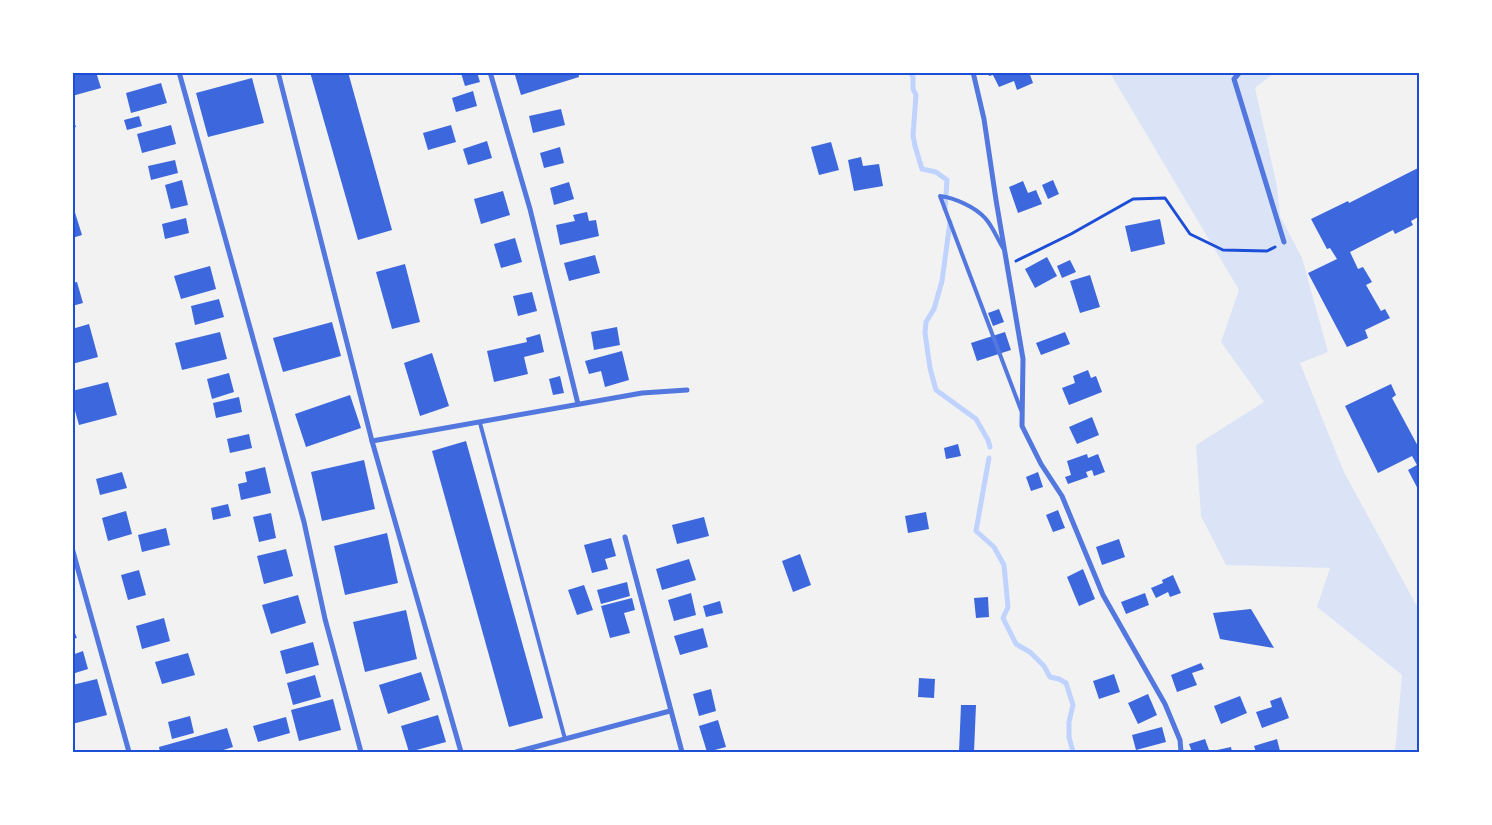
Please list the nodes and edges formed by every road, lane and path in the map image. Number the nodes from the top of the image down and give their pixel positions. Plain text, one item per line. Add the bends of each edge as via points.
1 (179, 72) edge
2 (278, 72) edge
3 (490, 72) edge
4 (973, 72) edge
5 (1240, 72) edge
6 (1284, 242) dead end
7 (1003, 248) junction
8 (1267, 251) dead end
9 (1006, 265) junction
10 (687, 390) dead end
11 (578, 404) junction
12 (1022, 412) junction
13 (480, 423) junction
14 (372, 441) junction
15 (625, 537) dead end
16 (72, 548) edge
17 (670, 711) junction
18 (566, 740) junction
19 (129, 752) edge
20 (361, 752) edge
21 (460, 752) edge
22 (516, 752) edge
23 (682, 752) edge
24 (1181, 752) edge

1 - 20 street via 304,522 325,619
2 - 14 street
3 - 11 street via 530,208
4 - 7 street via 984,119
5 - 6 street via 1234,79
7 - 9 street
7 - 12 lane via 986,218 968,206 940,196
8 - 9 path via 1223,250 1190,234 1165,198 1133,198 1071,234
9 - 12 street via 1022,359
10 - 11 street
11 - 13 street
12 - 24 street via 1022,426 1062,496 1103,594 1165,704 1180,740
13 - 14 street
13 - 18 lane
14 - 21 street
15 - 17 street
16 - 19 street
17 - 18 street
17 - 23 street
18 - 22 street

